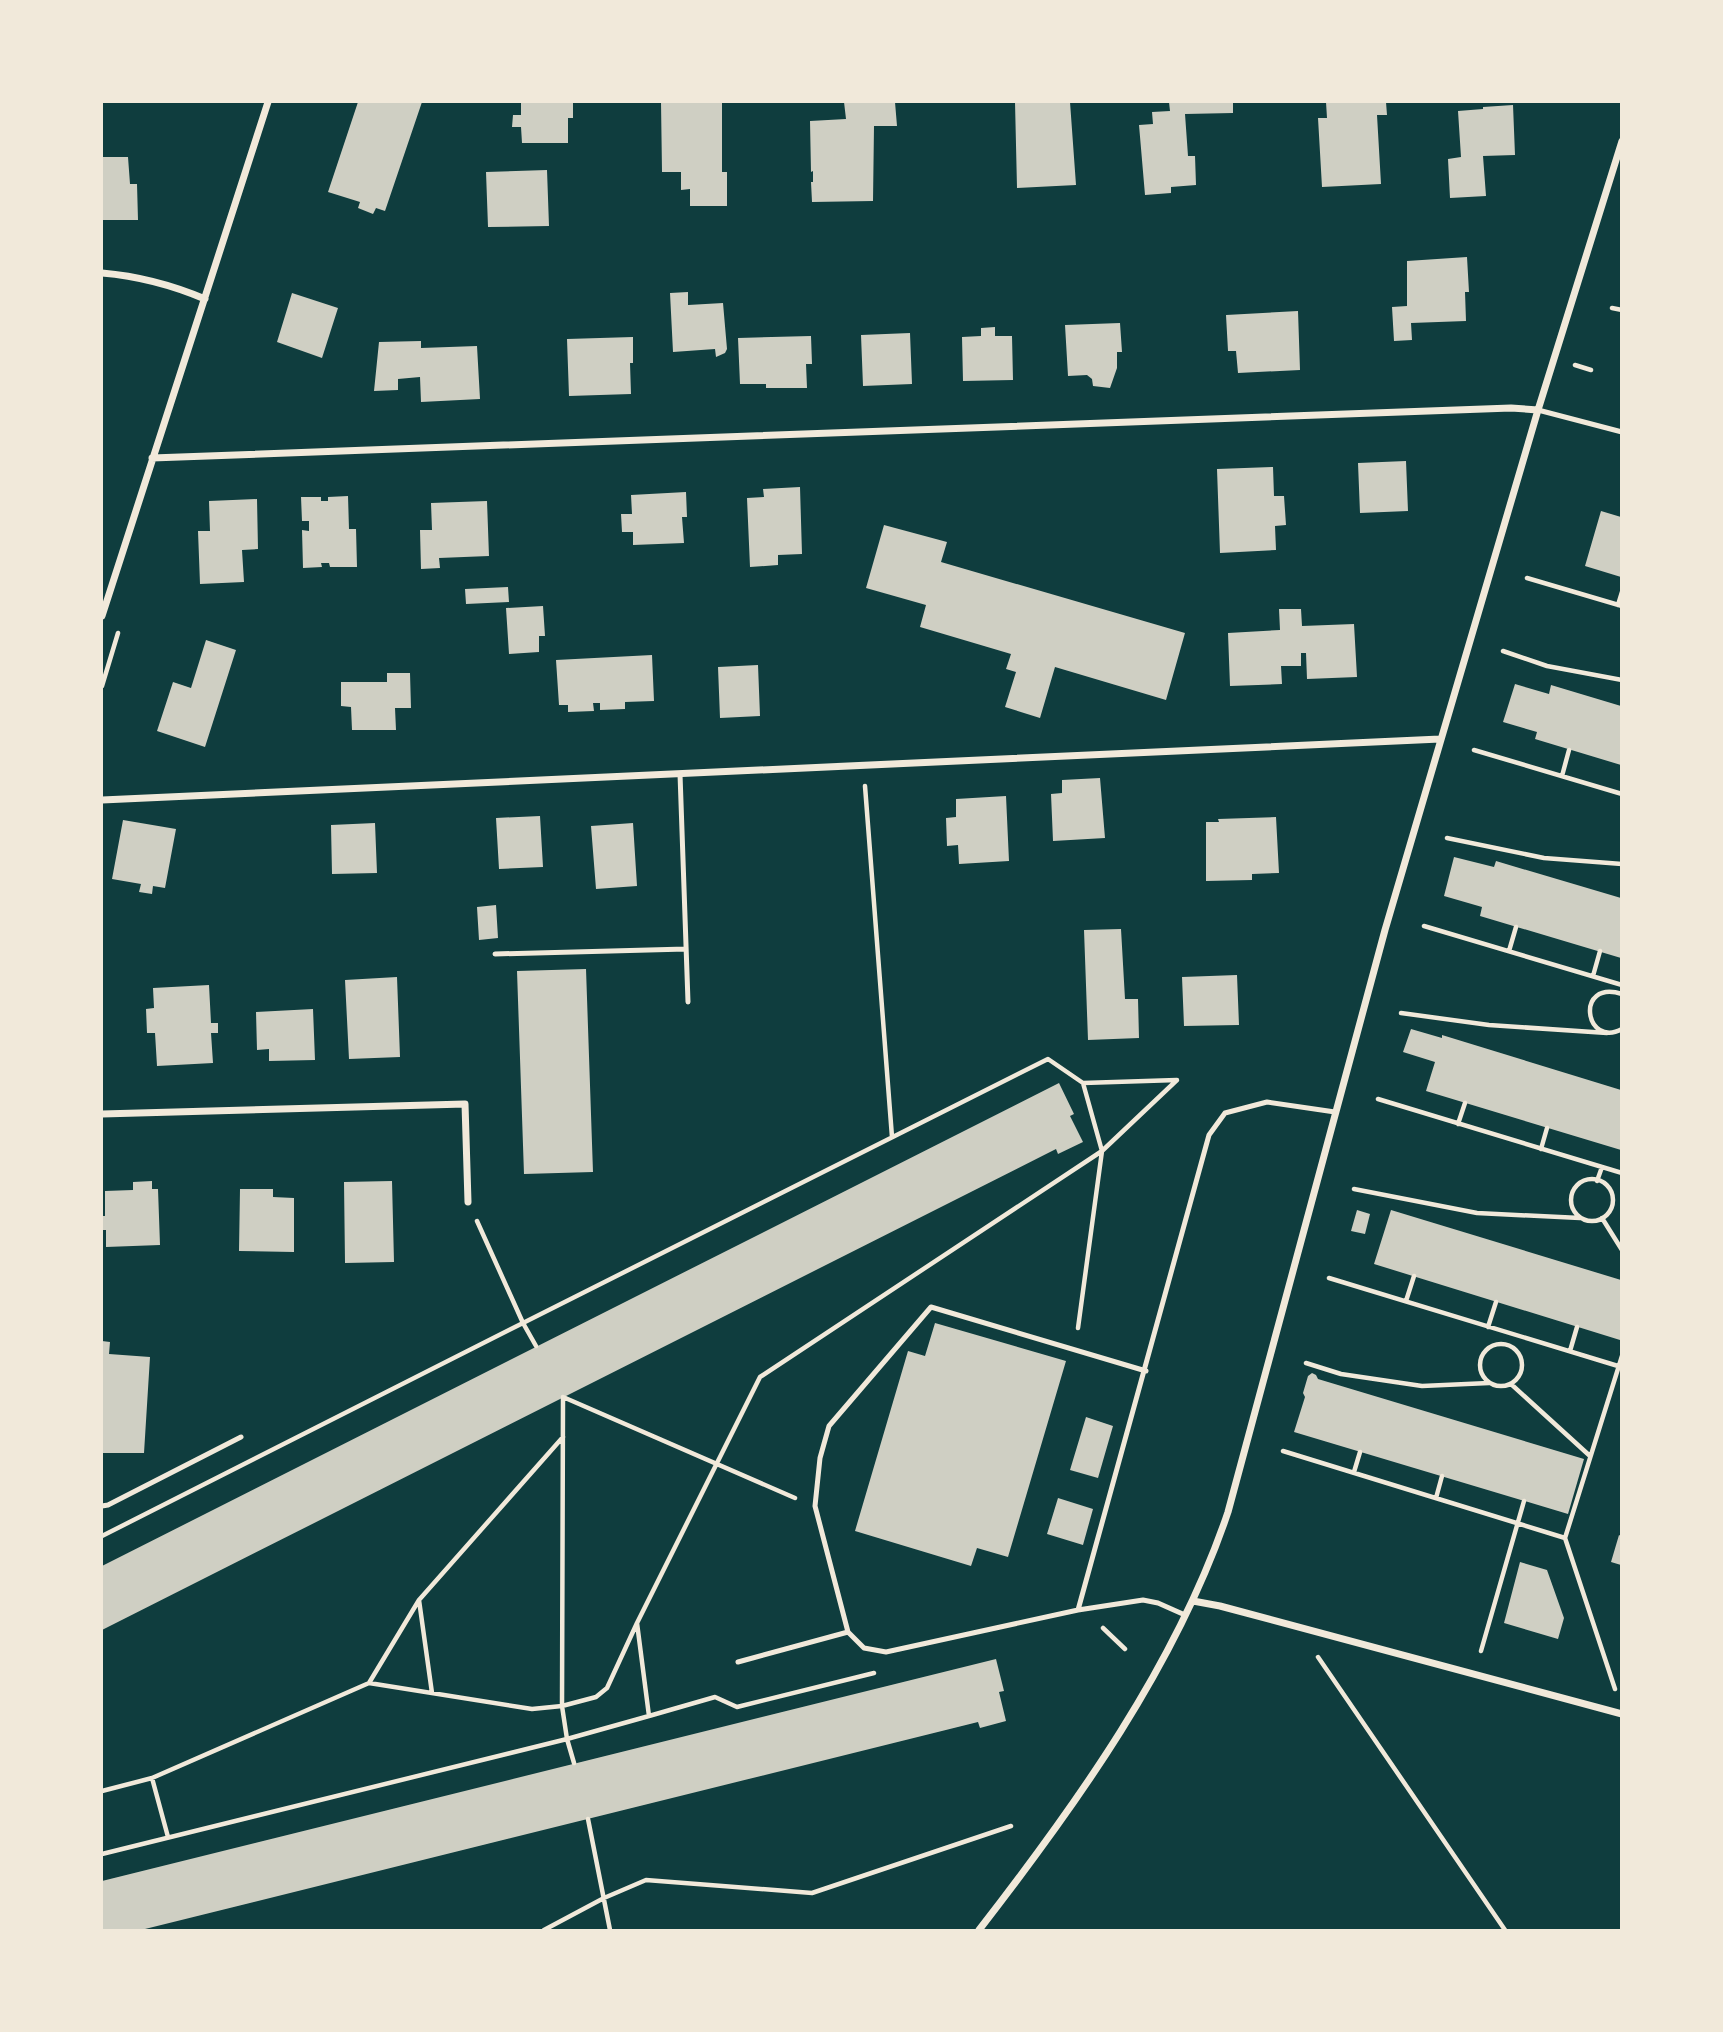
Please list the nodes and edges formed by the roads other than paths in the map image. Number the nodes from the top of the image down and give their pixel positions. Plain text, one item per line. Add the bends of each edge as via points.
1 (268, 102) edge
2 (1622, 141) edge
3 (102, 272) edge
4 (205, 299) junction
5 (1538, 410) junction
6 (1622, 432) edge
7 (152, 458) junction
8 (102, 616) edge
9 (1440, 739) junction
10 (680, 774) junction
11 (102, 800) edge
12 (686, 949) junction
13 (495, 954) dead end
14 (688, 1002) dead end
15 (1335, 1112) junction
16 (102, 1114) edge
17 (468, 1202) road end
18 (1146, 1371) junction
19 (241, 1437) dead end
20 (102, 1506) edge
21 (1193, 1601) junction
22 (1078, 1610) junction
23 (1185, 1615) junction
24 (848, 1632) junction
25 (738, 1662) dead end
26 (1622, 1714) edge
27 (979, 1930) edge

1 - 4 street
2 - 5 street
3 - 4 street
4 - 7 street
5 - 6 lane
5 - 7 street
5 - 9 street
7 - 8 street
9 - 10 street
9 - 15 street
10 - 11 street
10 - 12 lane
12 - 13 lane
12 - 14 lane
15 - 18 lane via 1267,1102 1225,1112 1209,1135
15 - 21 street via 1228,1513
16 - 17 street via 465,1104
18 - 22 lane
18 - 24 lane via 931,1307 829,1426 820,1458 815,1506
19 - 20 lane
21 - 23 street
21 - 26 street
22 - 23 lane via 1143,1600
22 - 24 lane via 886,1652 864,1648
23 - 27 street via 1088,1781
24 - 25 lane

